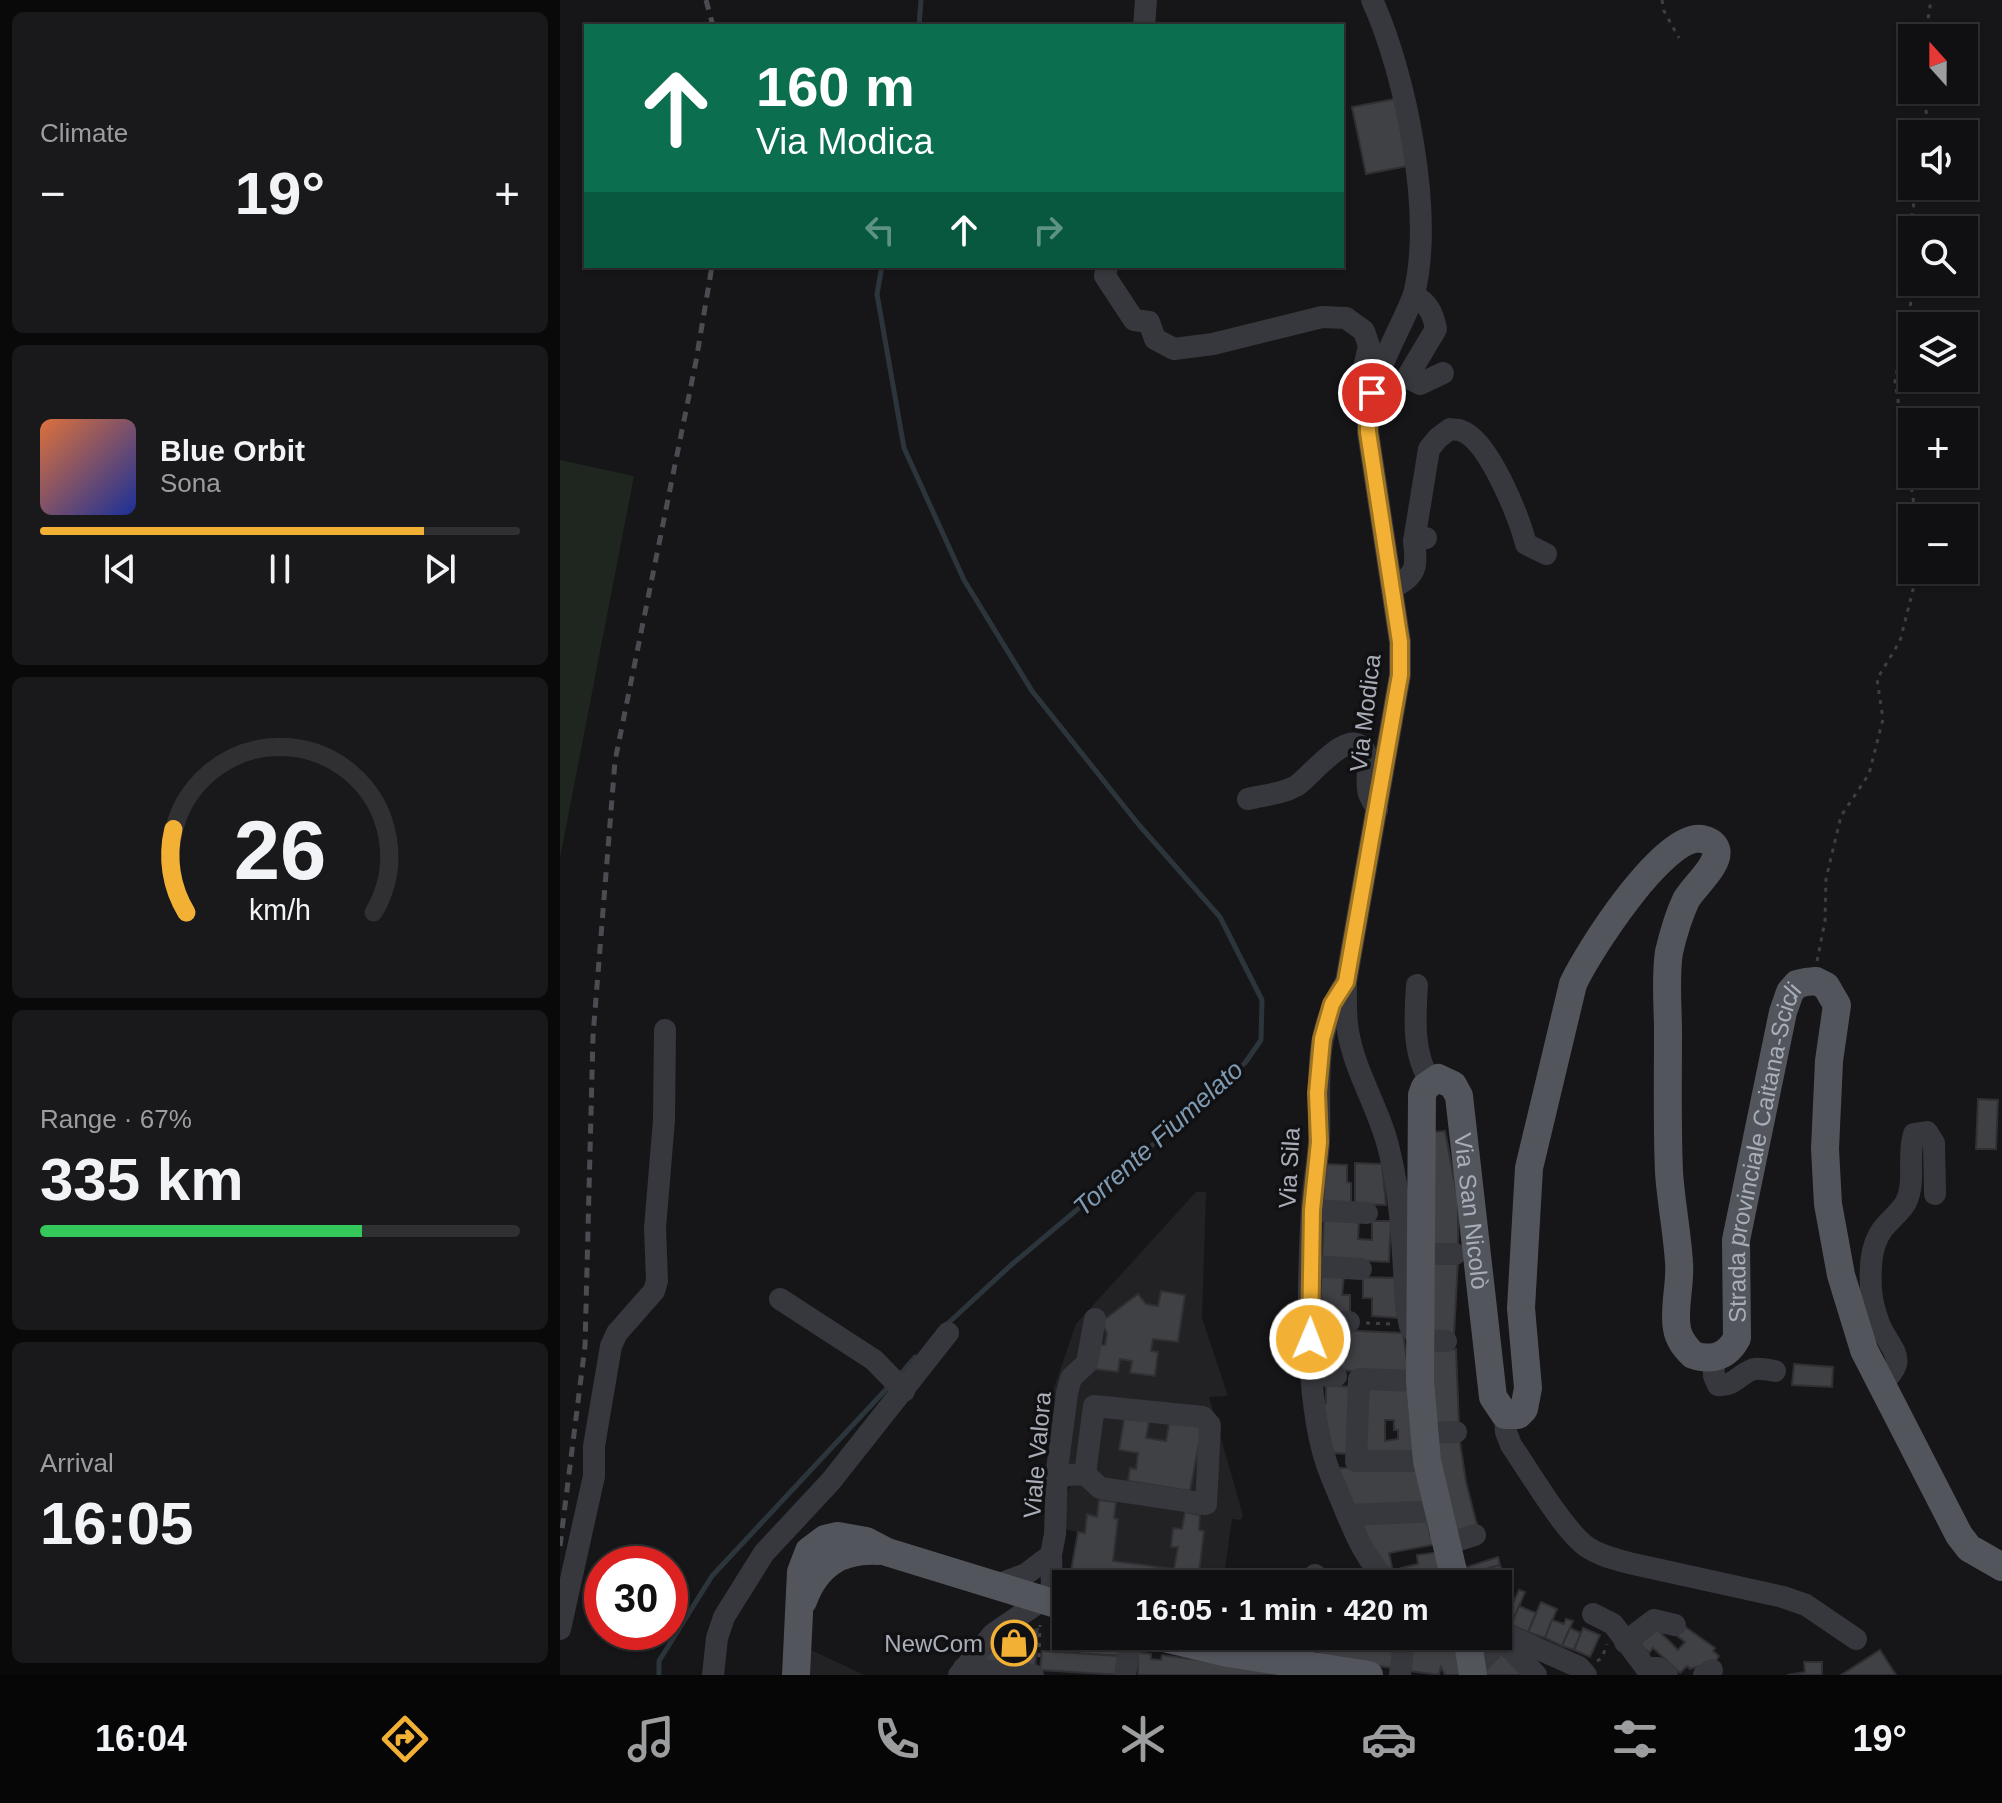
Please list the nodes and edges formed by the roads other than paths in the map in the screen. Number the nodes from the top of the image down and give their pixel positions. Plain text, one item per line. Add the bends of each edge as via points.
1 (1146, 0) edge
2 (1372, 0) edge
3 (1144, 24) edge
4 (1107, 268) edge
5 (1414, 295) junction
6 (1443, 373) dead end
7 (1372, 393) junction
8 (1546, 554) dead end
9 (1393, 588) junction
10 (1248, 799) dead end
11 (1378, 811) junction
12 (1346, 982) junction
13 (1573, 984) joint
14 (1417, 985) dead end
15 (665, 1030) dead end
16 (1431, 1082) junction
17 (1935, 1194) dead end
18 (1312, 1210) junction
19 (1367, 1213) dead end
20 (1422, 1254) junction
21 (1455, 1254) dead end
22 (1311, 1266) junction
23 (1361, 1269) dead end
24 (780, 1299) dead end
25 (1095, 1319) dead end
26 (1310, 1320) junction
27 (1349, 1322) road end
28 (948, 1333) dead end
29 (1425, 1336) junction
30 (1713, 1358) junction
31 (1775, 1371) dead end
32 (1312, 1375) junction
33 (1347, 1378) junction
34 (1420, 1381) junction
35 (1881, 1384) junction
36 (904, 1391) junction
37 (1505, 1415) junction
38 (1456, 1432) dead end
39 (1424, 1433) junction
40 (1427, 1461) junction
41 (1085, 1474) junction
42 (1058, 1479) junction
43 (1439, 1511) junction
44 (1348, 1515) junction
45 (1475, 1535) dead end
46 (1446, 1544) junction
47 (2002, 1567) edge
48 (1054, 1570) edge
49 (1374, 1570) edge
50 (1452, 1570) edge
51 (997, 1585) junction
52 (1052, 1589) edge
53 (1052, 1590) edge
54 (1052, 1591) edge
55 (1593, 1614) dead end
56 (1675, 1625) dead end
57 (560, 1629) edge
58 (1619, 1633) junction
59 (1512, 1638) edge
60 (1856, 1639) dead end
61 (1129, 1650) edge
62 (1251, 1650) edge
63 (1305, 1650) edge
64 (1403, 1650) edge
65 (1469, 1650) edge
66 (1303, 1664) junction
67 (972, 1667) edge
68 (1036, 1669) edge
69 (1569, 1669) edge
70 (1473, 1672) edge
71 (1653, 1673) edge
72 (713, 1675) edge
73 (796, 1675) edge
74 (1125, 1675) edge
75 (1369, 1675) edge
76 (1400, 1675) edge
77 (1536, 1675) edge

1 - 3 street
2 - 5 street, Via Modica via 1403,90 1420,200
4 - 7 street via 1105,276 1134,320 1149,322 1155,339 1174,349 1322,317 1346,318 1364,331 1369,346 1363,372
5 - 6 street via 1430,309 1436,329 1410,379 1420,384
5 - 7 street, Via Modica
7 - 9 street, Via Modica via 1368,432
8 - 9 street via 1526,544 1500,476 1474,440 1450,429 1429,449 1424,466 1416,563 1410,578
9 - 11 street, Via Modica via 1400,675
10 - 11 street via 1288,790 1335,749 1353,744 1366,753 1368,793
11 - 12 street, Via Modica
12 - 18 street, Via Sila via 1332,1004 1322,1039
12 - 29 street, Via Modica via 1354,1055 1383,1127 1397,1186 1406,1307
13 - 30 main road, Strada provinciale Caitana-Scicli via 1610,919 1663,860 1684,843 1707,839 1716,855 1687,899 1669,957 1666,1089 1680,1264 1676,1326 1693,1355
13 - 37 main road, Via San Nicolò via 1529,1168 1521,1308 1527,1400 1518,1415
14 - 16 street via 1416,1037
15 - 57 street via 655,1228 659,1270 654,1291 611,1346 594,1476
16 - 20 main road, Via San Nicolò via 1422,1095
16 - 37 main road, Via San Nicolò via 1446,1080 1459,1096 1492,1390
17 - 35 street via 1934,1143 1921,1131 1910,1145 1907,1201 1881,1232 1870,1271 1872,1299 1897,1362
18 - 19 street
18 - 22 street, Via Sila
20 - 21 street
20 - 29 main road, Via San Nicolò
22 - 23 street
22 - 26 street, Via Sila
24 - 36 street via 874,1360
25 - 42 street, Viale Valora via 1087,1363 1071,1378
26 - 27 street
26 - 32 street, Via Sila
28 - 36 street
29 - 34 main road, Via San Nicolò
30 - 31 street via 1718,1385 1754,1369
30 - 35 main road, Strada provinciale Caitana-Scicli via 1732,1348 1737,1338 1736,1240 1783,1012 1797,984 1816,981 1826,986 1837,1005 1825,1149 1828,1204 1856,1328
32 - 33 street
32 - 44 street, Via Sila via 1326,1460
33 - 34 street
33 - 40 street via 1356,1461
34 - 39 main road, Via San Nicolò
35 - 47 main road, Strada provinciale Caitana-Scicli via 1959,1535 1969,1548
36 - 72 street via 764,1553 724,1617
37 - 60 street via 1511,1445 1587,1547 1629,1563 1783,1597 1806,1605
38 - 39 street
39 - 40 main road, Via San Nicolò
40 - 43 main road, Via San Nicolò
41 - 41 street via 1100,1488 1206,1504 1210,1425 1203,1417 1094,1406
41 - 42 street
42 - 48 street, Viale Valora
43 - 44 street
43 - 46 main road, Via San Nicolò
44 - 49 street, Via Sila
45 - 46 street
46 - 50 main road, Via San Nicolò
51 - 52 street via 1026,1574
51 - 53 main road
51 - 73 main road via 887,1552 851,1552 837,1558 814,1578 800,1609
54 - 67 street via 993,1634
55 - 58 street
56 - 58 street via 1654,1620
58 - 71 street
59 - 69 street
61 - 74 street
62 - 66 main road
63 - 66 street
64 - 76 street
65 - 70 main road
66 - 75 main road
67 - 68 street
70 - 77 street via 1504,1642

